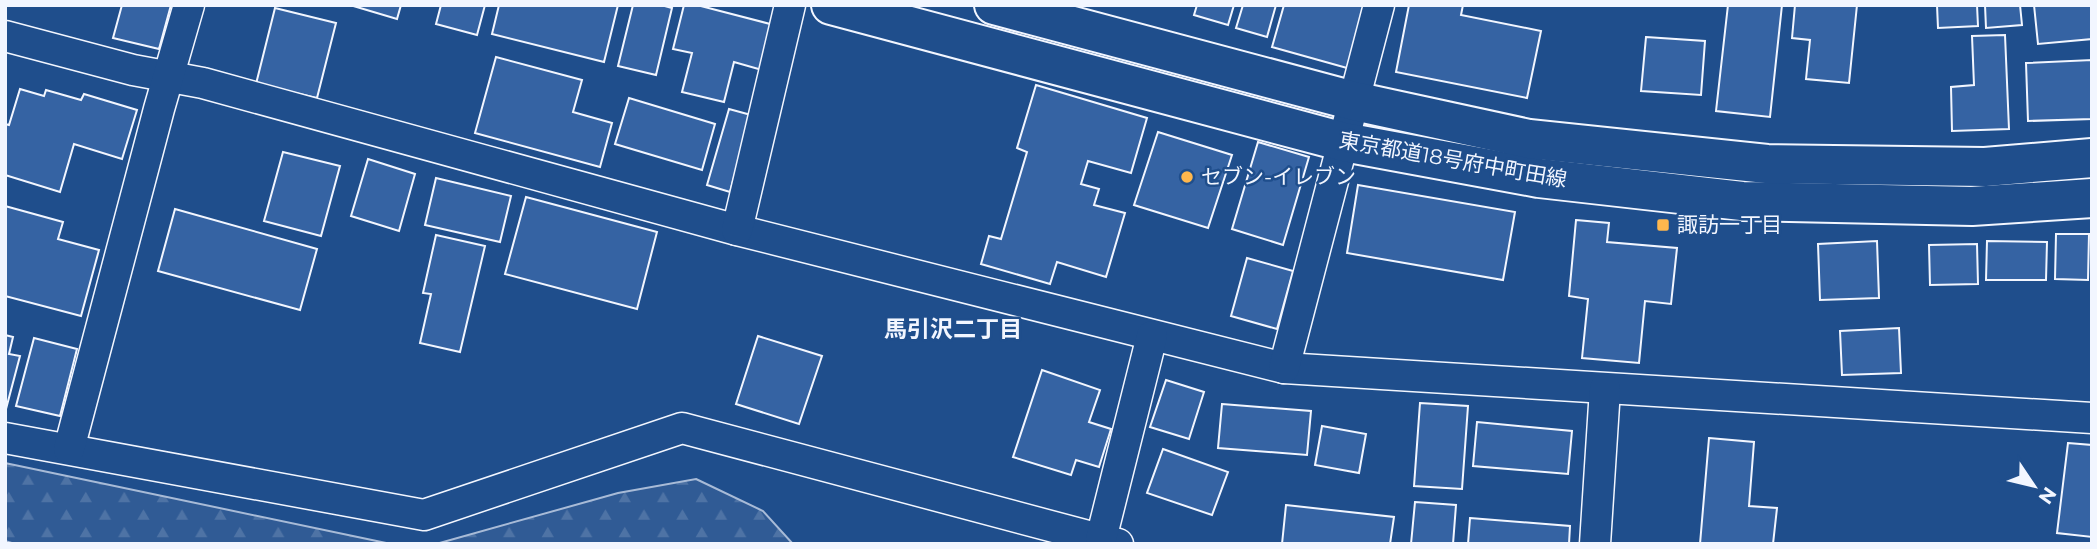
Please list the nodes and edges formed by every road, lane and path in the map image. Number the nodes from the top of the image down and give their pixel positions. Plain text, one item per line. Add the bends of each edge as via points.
1 (190, 5) edge
2 (790, 5) edge
3 (831, 5) edge
4 (994, 5) edge
5 (1379, 5) edge
6 (5, 36) edge
7 (170, 77) junction
8 (1354, 101) junction
9 (1343, 142) junction
10 (2092, 158) edge
11 (2092, 198) edge
12 (737, 230) junction
13 (1152, 336) junction
14 (1284, 369) junction
15 (1605, 388) junction
16 (2092, 418) edge
17 (5, 438) edge
18 (69, 449) junction
19 (1110, 542) edge
20 (1595, 544) edge

1 - 7 street
2 - 12 street
3 - 9 main road, 東京都道18号府中町田線
4 - 8 main road, 東京都道18号府中町田線
5 - 8 street
6 - 7 street
7 - 12 street
7 - 18 street
8 - 9 street
8 - 10 main road, 東京都道18号府中町田線 via 1529,139 1767,164 1984,167
9 - 11 main road, 東京都道18号府中町田線 via 1539,178 1742,201 1972,206
9 - 14 street
12 - 13 street
13 - 14 street
13 - 19 street
14 - 15 street
15 - 16 street
15 - 20 street
17 - 18 street
18 - 19 street via 424,515 682,428

